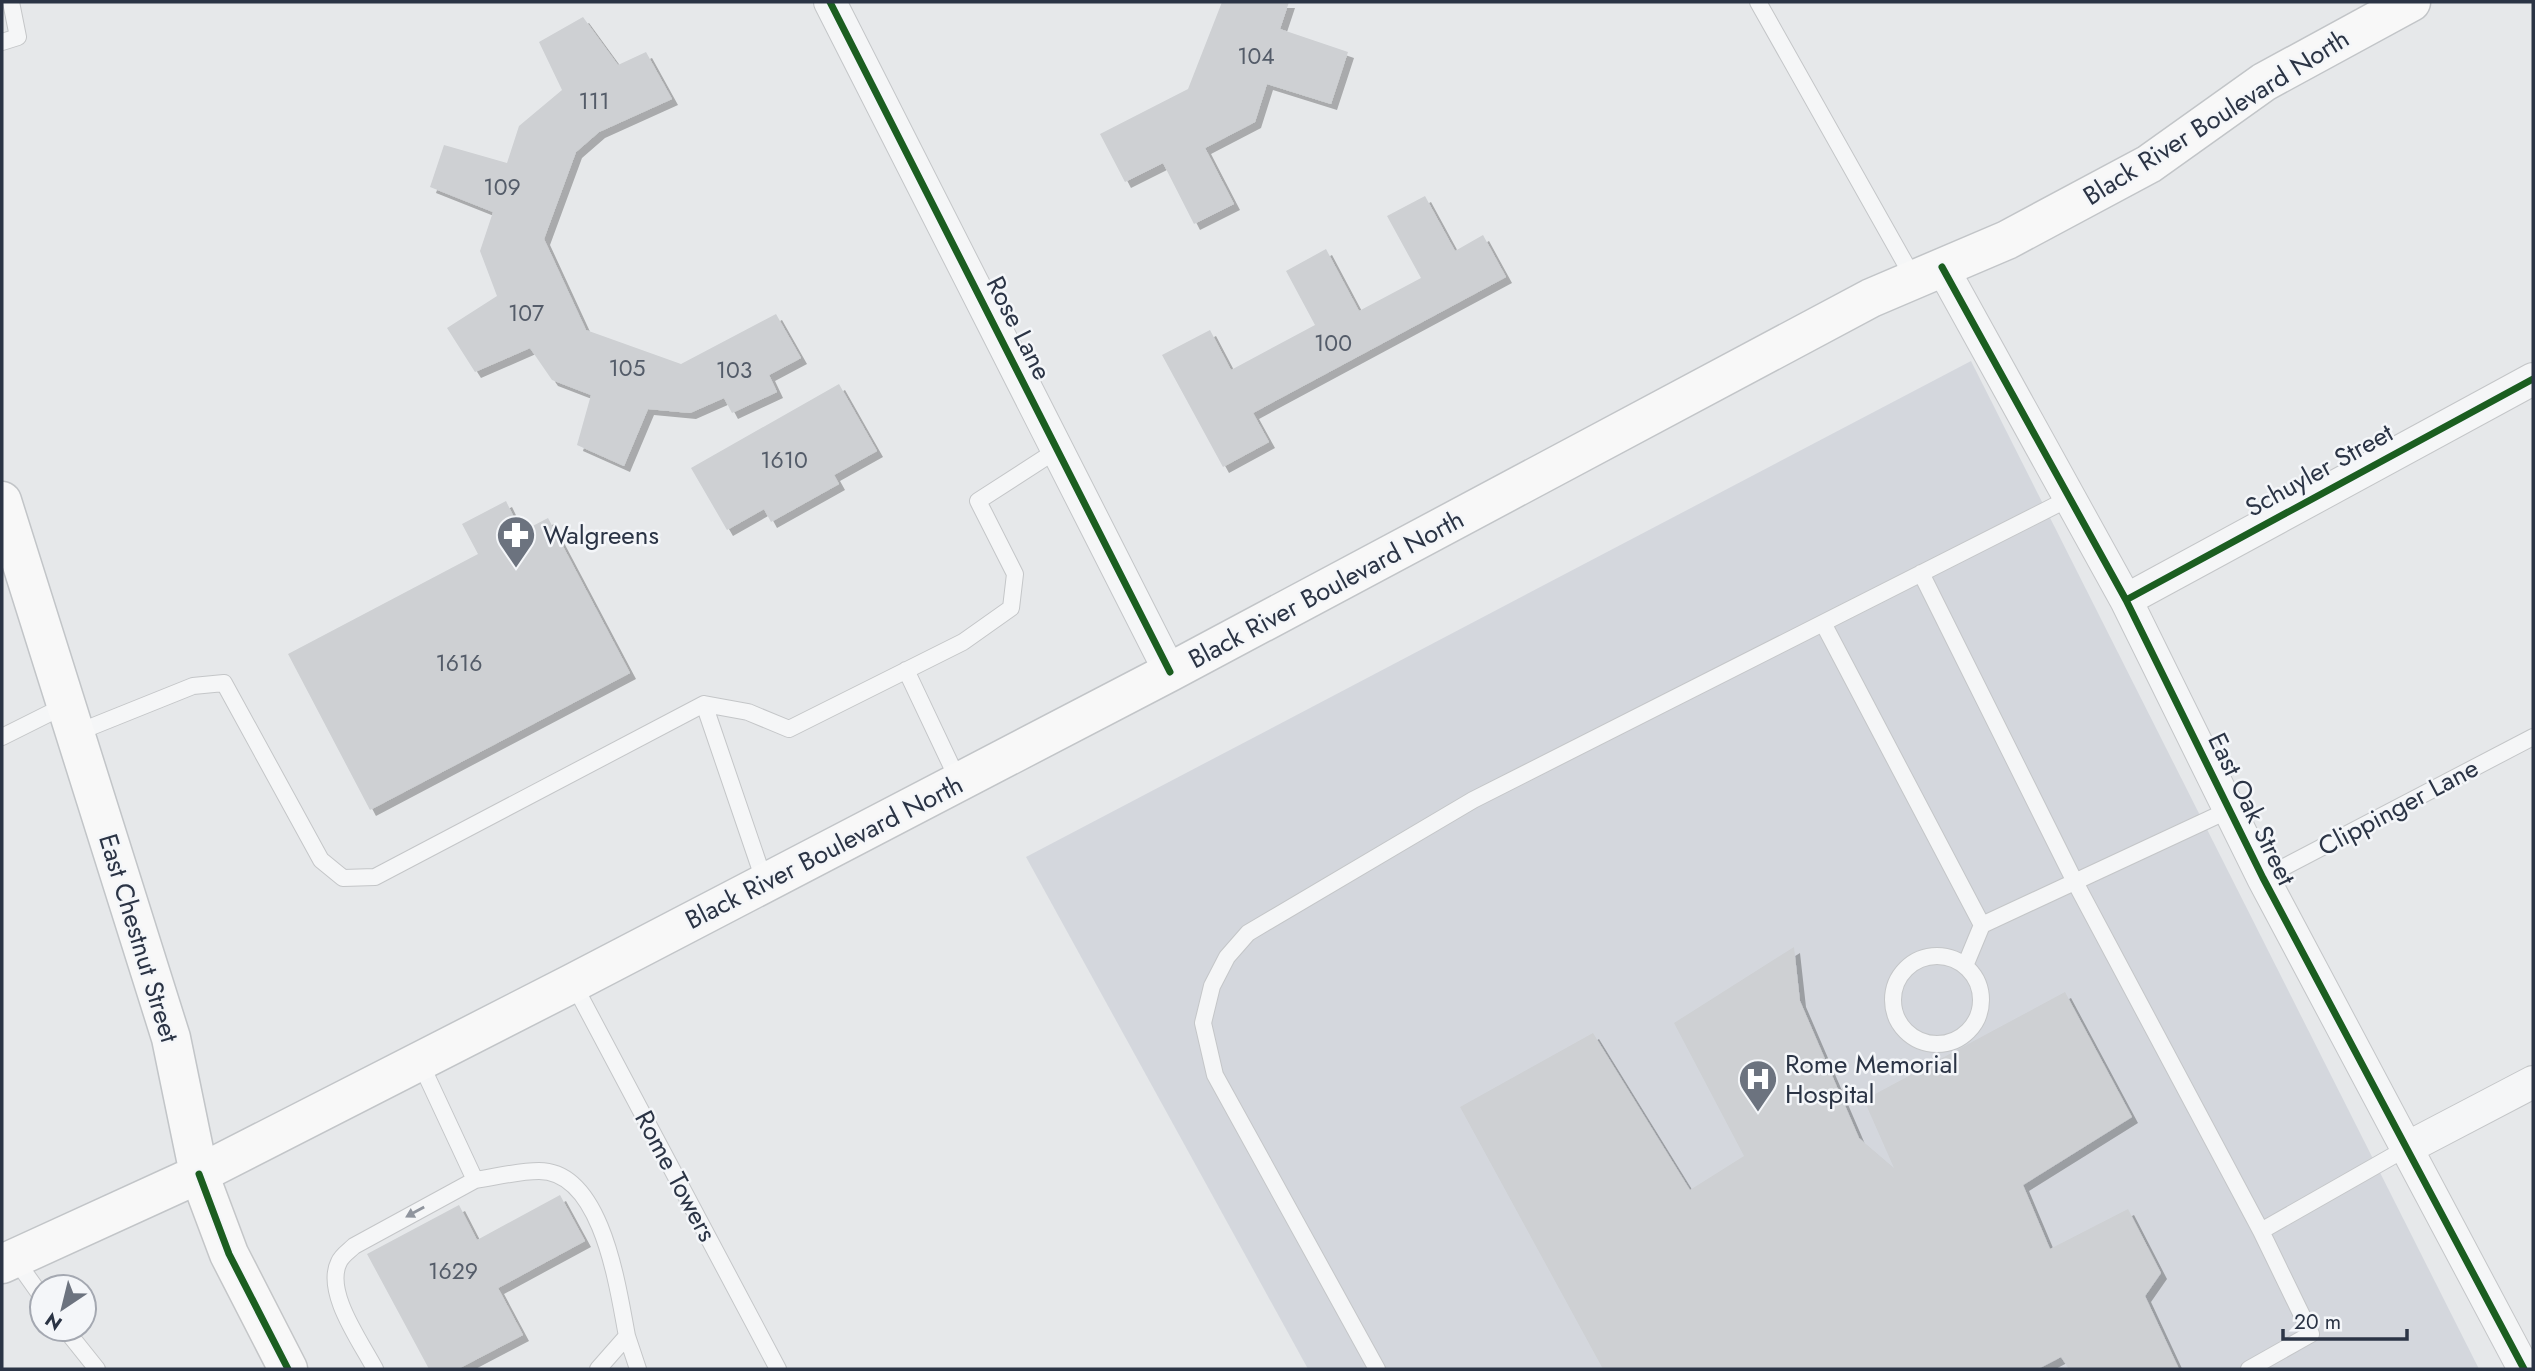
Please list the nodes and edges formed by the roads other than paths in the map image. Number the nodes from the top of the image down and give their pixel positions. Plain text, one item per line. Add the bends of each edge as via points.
1 (11, 2) edge
2 (830, 2) edge
3 (1758, 2) edge
4 (2411, 2) edge
5 (2, 42) edge
6 (1928, 273) junction
7 (2533, 379) edge
8 (1057, 450) junction
9 (2070, 498) junction
10 (2, 501) edge
11 (1921, 573) junction
12 (2126, 600) junction
13 (1823, 623) junction
14 (906, 670) junction
15 (1170, 672) junction
16 (704, 704) junction
17 (71, 719) junction
18 (2, 737) edge
19 (2533, 737) edge
20 (959, 782) junction
21 (2229, 810) junction
22 (2263, 878) junction
23 (2074, 882) junction
24 (765, 883) junction
25 (1982, 925) junction
26 (1965, 966) junction
27 (573, 983) junction
28 (420, 1062) junction
29 (2533, 1082) edge
30 (2405, 1149) junction
31 (199, 1174) junction
32 (475, 1180) junction
33 (2261, 1231) junction
34 (8, 1261) edge
35 (28, 1282) edge
36 (627, 1336) junction
37 (76, 1343) edge
38 (97, 1369) edge
39 (288, 1369) edge
40 (375, 1369) edge
41 (598, 1369) edge
42 (638, 1369) edge
43 (778, 1369) edge
44 (1377, 1369) edge
45 (2249, 1369) edge
46 (2524, 1369) edge

1 - 5 lane via 19,37
2 - 8 street, Rose Lane
3 - 6 lane
4 - 6 main road, Black River Boulevard North via 2264,82 2149,164 2007,240
6 - 9 street, East Oak Street
6 - 15 main road, Black River Boulevard North via 1871,298
7 - 12 street, Schuyler Street
8 - 14 lane via 978,501 1015,574 1012,608 964,642
8 - 15 street, Rose Lane
9 - 11 lane
9 - 12 street, East Oak Street
10 - 17 main road, East Chestnut Street
11 - 13 lane
11 - 23 lane
12 - 21 street, East Oak Street
13 - 25 lane
13 - 44 lane via 1473,800 1248,933 1227,957 1212,986 1203,1023 1215,1075
14 - 16 lane via 789,729 748,712
14 - 20 lane
15 - 20 main road, Black River Boulevard North
16 - 17 lane via 375,877 344,878 321,860 224,683 193,686
16 - 24 lane
17 - 18 lane
17 - 31 main road, East Chestnut Street via 171,1038
19 - 22 lane, Clippinger Lane
20 - 24 main road, Black River Boulevard North
21 - 22 street, East Oak Street
21 - 23 lane
22 - 30 street, East Oak Street
23 - 25 lane
23 - 33 lane
24 - 27 main road, Black River Boulevard North
25 - 26 lane
26 - 26 lane via 1934,955 1906,967 1892,998 1904,1031 1932,1045 1963,1037 1981,1011 1982,994
27 - 28 main road, Black River Boulevard North
27 - 43 lane, Rome Towers
28 - 31 main road, Black River Boulevard North
28 - 32 lane
29 - 30 street
30 - 33 lane
30 - 46 street, East Oak Street
31 - 34 main road, Black River Boulevard North
31 - 39 main road, East Chestnut Street via 229,1254
32 - 36 lane via 541,1171 561,1176 580,1192 601,1226
32 -> 40 lane via 354,1246 340,1259 334,1275 335,1293
33 - 45 lane via 2311,1334
34 - 35 lane
36 - 41 lane
36 - 42 lane
37 - 38 lane

